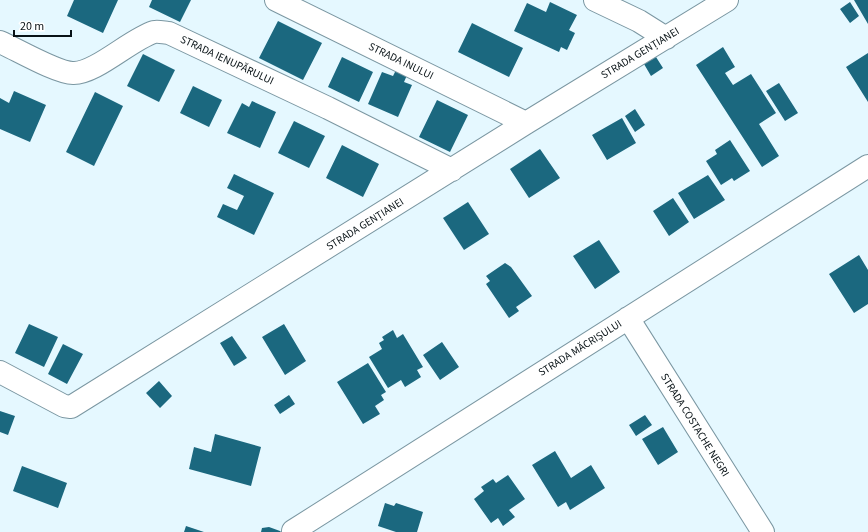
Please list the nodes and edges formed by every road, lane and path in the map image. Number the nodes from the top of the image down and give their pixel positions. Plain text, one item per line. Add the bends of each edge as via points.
1 (276, 0) edge
2 (595, 0) edge
3 (727, 0) edge
4 (666, 38) junction
5 (0, 42) edge
6 (526, 123) junction
7 (868, 166) edge
8 (452, 170) junction
9 (628, 318) junction
10 (0, 372) edge
11 (293, 531) edge
12 (763, 532) edge

1 - 6 street, STRADA INULUI
2 - 4 street via 639,21
3 - 4 street, STRADA GENȚIANEI
4 - 6 street, STRADA GENȚIANEI
5 - 8 street, STRADA IENUPĂRULUI via 61,71 73,73 86,71 145,36 155,32 169,33
6 - 8 street, STRADA GENȚIANEI
7 - 9 street, STRADA MĂCRIȘULUI
8 - 10 street, STRADA GENȚIANEI via 71,407 56,403
9 - 11 street, STRADA MĂCRIȘULUI
9 - 12 street, STRADA COSTACHE NEGRI

